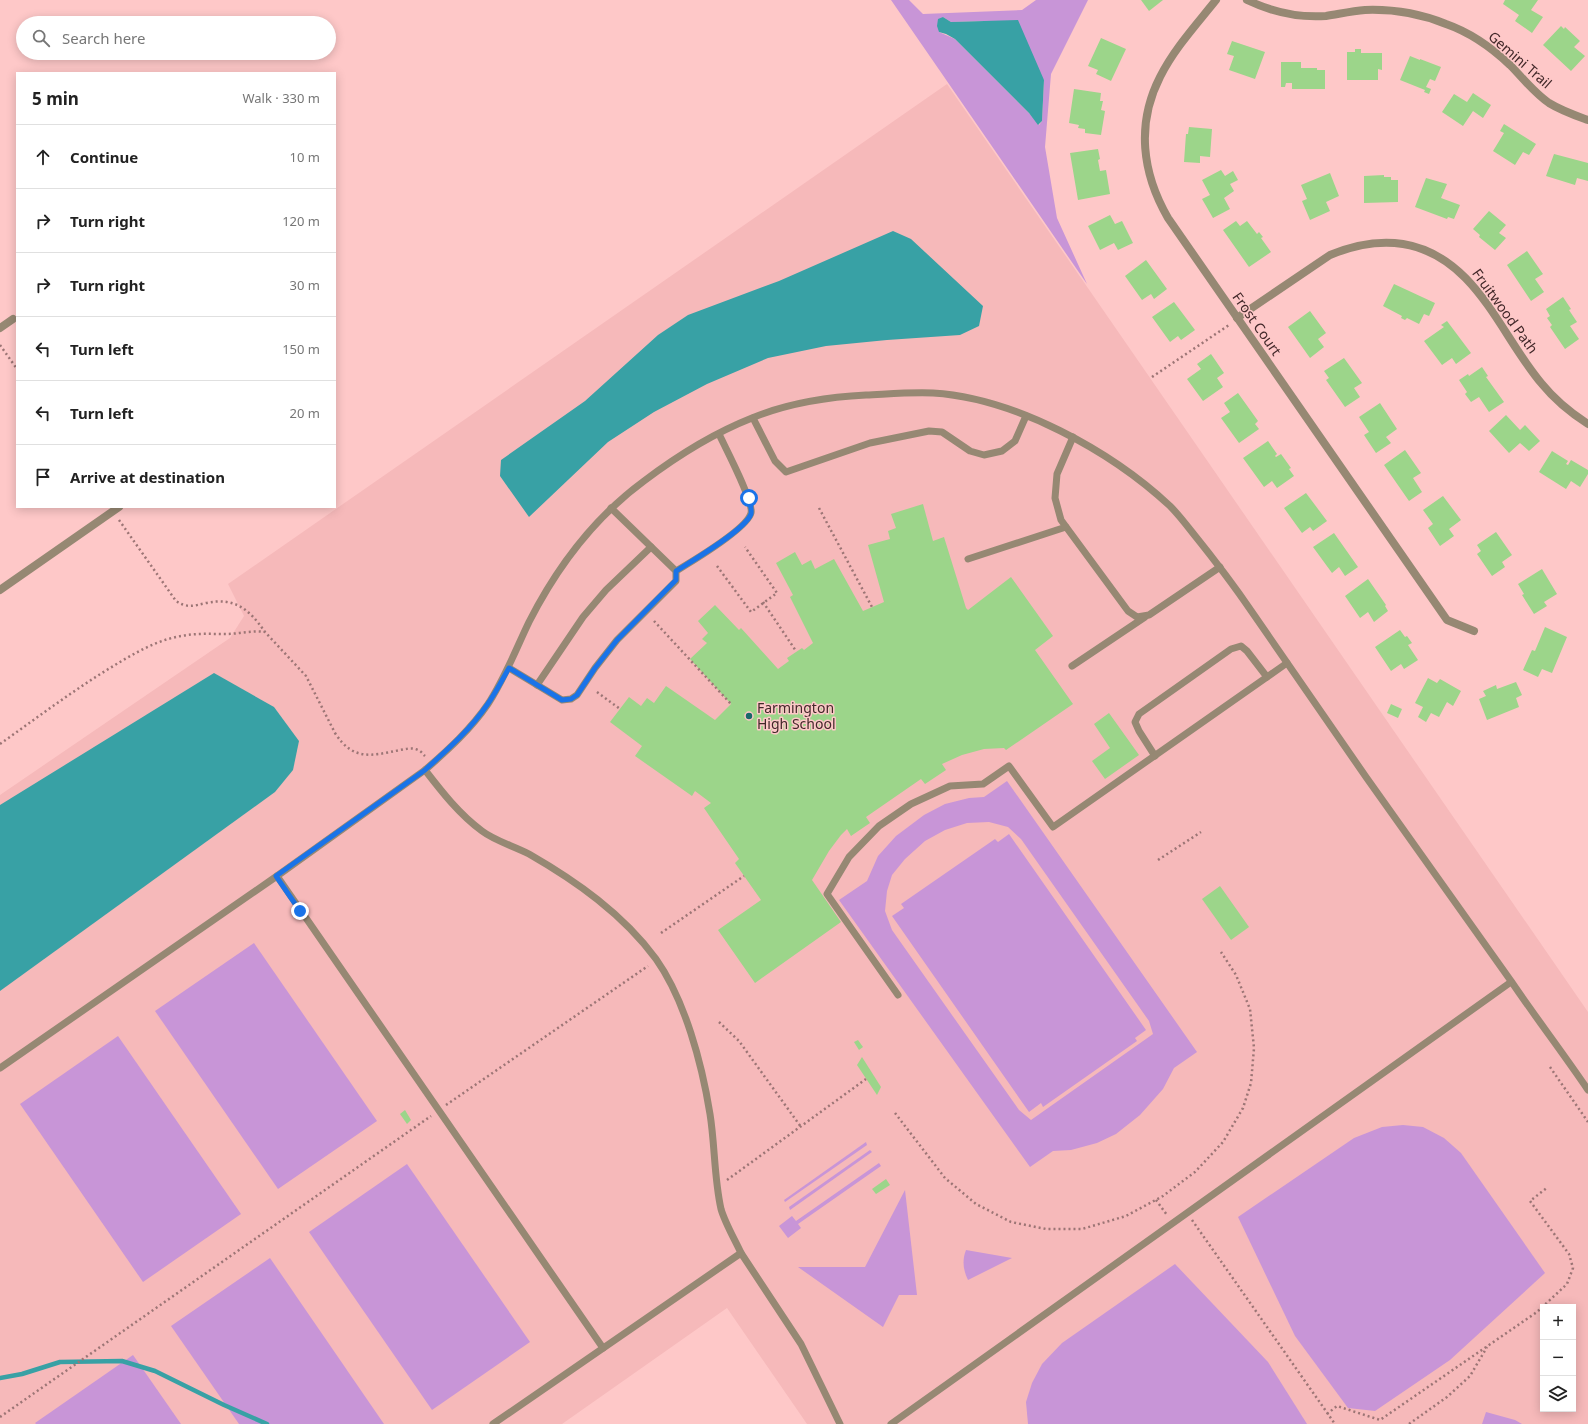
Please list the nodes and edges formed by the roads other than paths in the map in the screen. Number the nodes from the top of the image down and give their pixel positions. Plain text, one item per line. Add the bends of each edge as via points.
1 (1216, 0) edge
2 (1247, 0) edge
3 (1588, 120) edge
4 (1237, 318) junction
5 (15, 322) edge
6 (0, 328) edge
7 (1026, 416) junction
8 (753, 418) junction
9 (1588, 424) edge
10 (719, 434) junction
11 (1073, 437) junction
12 (118, 508) edge
13 (611, 508) junction
14 (1066, 527) junction
15 (651, 547) junction
16 (968, 559) dead end
17 (1220, 567) junction
18 (676, 571) junction
19 (0, 590) edge
20 (1149, 615) junction
21 (1474, 631) dead end
22 (1287, 663) junction
23 (1072, 666) dead end
24 (509, 668) junction
25 (1267, 677) junction
26 (537, 685) junction
27 (1156, 756) junction
28 (425, 770) junction
29 (276, 876) junction
30 (1511, 982) junction
31 (898, 995) dead end
32 (0, 1068) edge
33 (1588, 1090) edge
34 (741, 1254) junction
35 (603, 1348) junction
36 (493, 1424) edge
37 (840, 1424) edge
38 (891, 1424) edge

1 - 4 street, Frost Court via 1175,52 1159,77 1149,104 1144,145 1149,176 1161,206
2 - 3 street, Gemini Trail via 1282,14 1325,16 1378,10 1404,13 1448,24 1475,38 1492,51 1548,102 1573,116
4 - 9 street, Fruitwood Path via 1330,255 1344,249 1387,242 1420,248 1462,273 1541,383 1563,406
4 - 21 street, Frost Court via 1447,620
5 - 6 street
7 - 8 lane via 979,401 936,394 905,394 845,396 803,402
7 - 8 lane via 1015,441 1002,451 990,454 970,451 942,432 929,431 870,443 786,472 775,461
7 - 11 lane
8 - 10 lane
10 - 13 lane via 673,460
10 - 18 lane via 749,498 751,512 746,523
11 - 14 lane via 1057,474 1055,498 1061,520
11 - 17 lane via 1129,473 1172,508
12 - 19 street
13 - 15 lane
13 - 24 lane via 583,538 554,579 530,621
14 - 16 lane
14 - 20 lane via 1128,611 1137,617
15 - 18 lane
15 - 26 lane via 606,590 583,617
17 - 20 lane
17 - 22 lane
18 - 26 lane via 676,580 617,640 577,695 562,700
20 - 23 lane
22 - 25 lane
22 - 30 lane
24 - 26 lane
24 - 28 lane via 487,705 467,731
25 - 27 lane
25 - 27 lane via 1242,646 1230,649 1139,714 1135,722
27 - 31 lane via 1053,827 1009,766 982,784 950,786 911,804 879,826 850,857 827,894
28 - 29 lane
28 - 34 lane via 453,805 482,831 527,853 602,902 635,932 656,960 690,1026 710,1115 721,1210
29 - 32 lane
29 - 35 lane
30 - 33 lane
30 - 38 lane
34 - 35 lane
34 - 37 lane via 801,1344
35 - 36 lane

